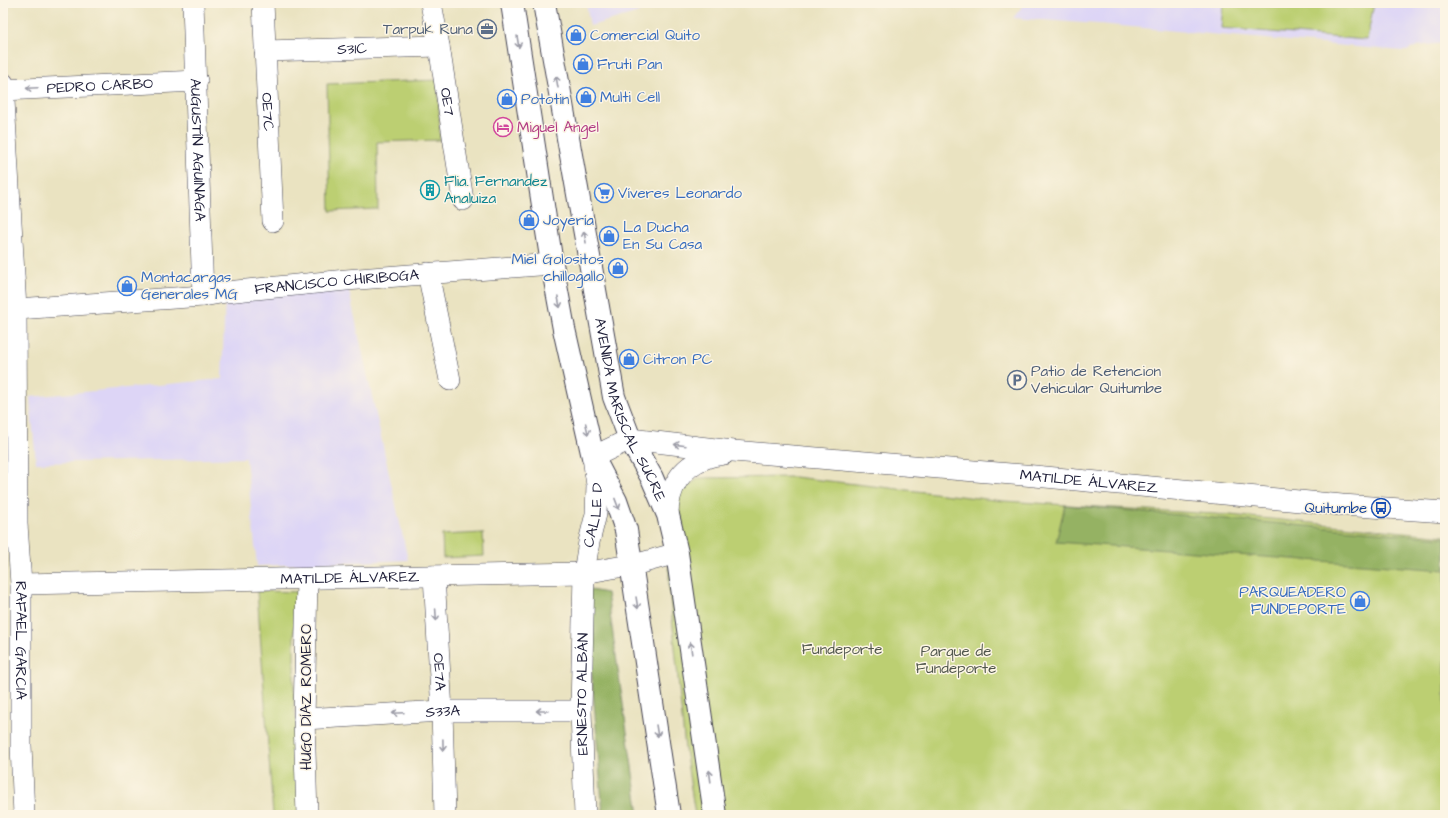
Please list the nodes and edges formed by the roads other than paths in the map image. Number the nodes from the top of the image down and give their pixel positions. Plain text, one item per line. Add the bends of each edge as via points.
1 (194, 3) edge
2 (263, 3) edge
3 (431, 3) edge
4 (512, 3) edge
5 (544, 3) edge
6 (439, 46) junction
7 (265, 51) junction
8 (197, 81) junction
9 (3, 83) edge
10 (3, 90) edge
11 (463, 200) dead end
12 (273, 221) dead end
13 (552, 264) junction
14 (428, 273) junction
15 (203, 296) junction
16 (9, 309) edge
17 (450, 380) dead end
18 (630, 439) junction
19 (733, 452) junction
20 (593, 457) junction
21 (1445, 512) edge
22 (668, 515) junction
23 (10, 524) edge
24 (677, 553) junction
25 (631, 564) junction
26 (584, 573) junction
27 (434, 576) junction
28 (306, 579) junction
29 (21, 584) junction
30 (442, 711) junction
31 (581, 711) junction
32 (304, 719) junction
33 (12, 746) edge
34 (24, 815) edge
35 (307, 815) edge
36 (445, 815) edge
37 (585, 815) edge
38 (669, 815) edge
39 (715, 815) edge

1 - 8 street, AUGUSTÍN AGUINAGA
2 - 7 street, OE7C
3 - 6 street, OE7
4 -> 13 main road
18 -> 5 main road, AVENIDA MARISCAL SUCRE via 614,397
6 - 7 street, S31C
6 - 11 street, OE7
7 - 12 street, OE7C
8 -> 10 street, PEDRO CARBO
8 - 15 street, AUGUSTÍN AGUINAGA
9 - 10 street, RAFAEL GARCIA
10 - 16 street, RAFAEL GARCIA
13 - 14 street, FRANCISCO CHIRIBOGA
13 -> 20 main road
14 - 15 street, FRANCISCO CHIRIBOGA
14 - 17 street
15 - 16 street, FRANCISCO CHIRIBOGA
16 - 23 street, RAFAEL GARCIA
19 -> 18 street, MATILDE ÁLVAREZ
18 - 20 street
18 - 22 main road, AVENIDA MARISCAL SUCRE via 652,478
19 - 21 street, MATILDE ÁLVAREZ
19 - 22 street, MATILDE ÁLVAREZ via 706,458 694,463 685,471 671,491
20 -> 25 main road via 616,501 626,530
20 - 26 street, CALLE D via 598,485 596,514
22 - 24 main road, AVENIDA MARISCAL SUCRE
23 - 29 street, RAFAEL GARCIA
24 - 25 street, MATILDE ÁLVAREZ
39 -> 24 main road, AVENIDA MARISCAL SUCRE
25 - 26 street, MATILDE ÁLVAREZ
25 -> 38 main road
26 - 27 street, MATILDE ÁLVAREZ
26 - 31 street, ERNESTO ALBÁN
27 - 28 street, MATILDE ÁLVAREZ
27 -> 30 street, OE7A
28 - 29 street, MATILDE ÁLVAREZ
28 - 32 street, HUGO DÍAZ ROMERO
29 - 33 street, RAFAEL GARCIA
31 -> 30 street, S33A
30 -> 32 street, S33A
30 -> 36 street, OE7A
31 - 37 street, ERNESTO ALBÁN
32 - 35 street, HUGO DÍAZ ROMERO
33 - 34 street, RAFAEL GARCIA

